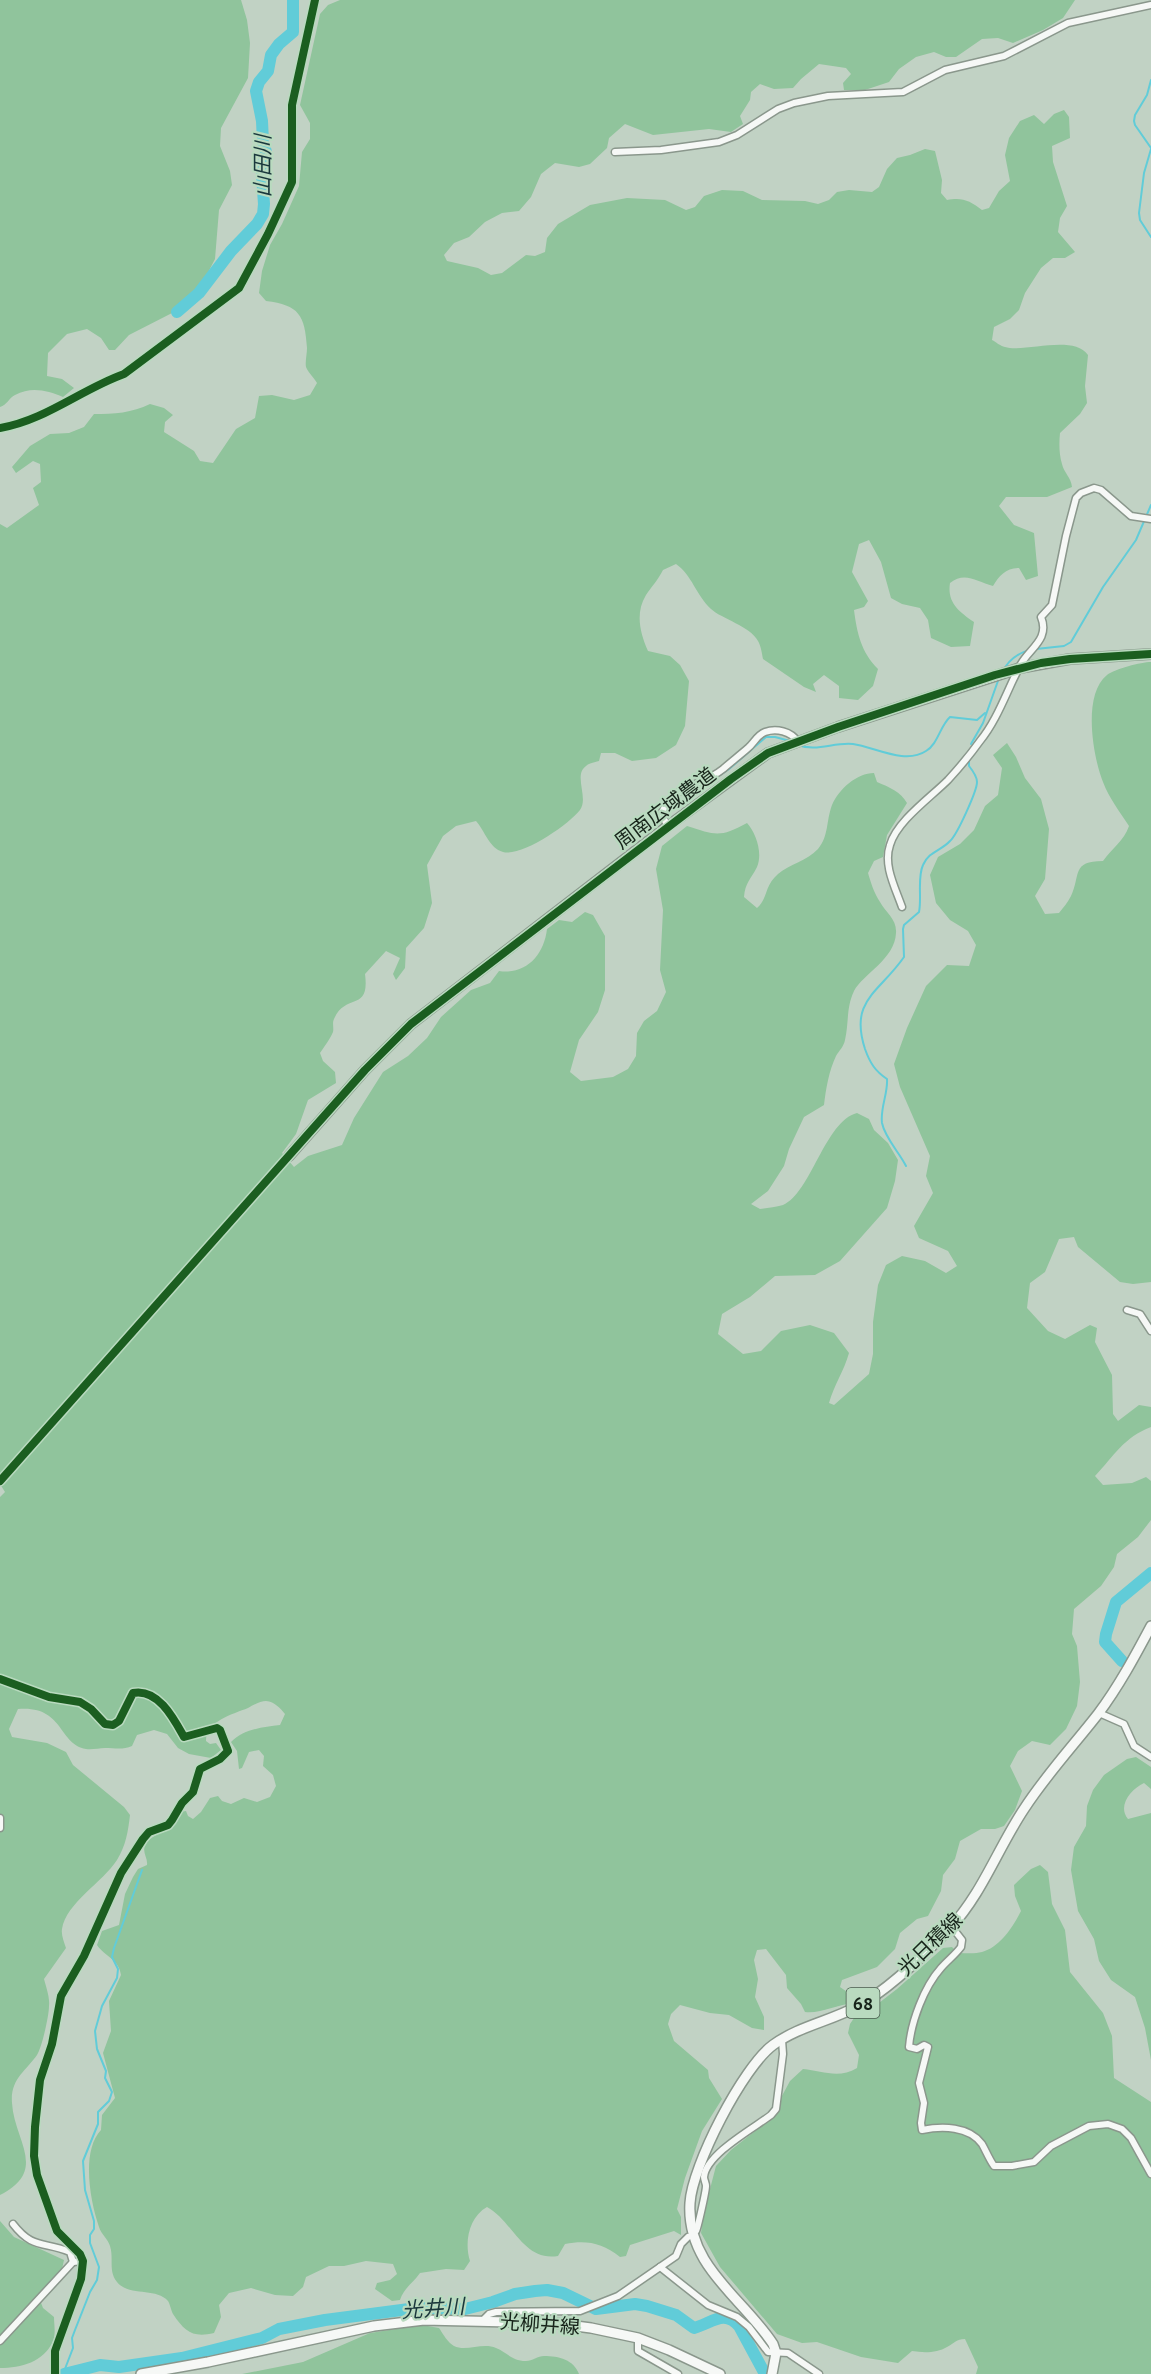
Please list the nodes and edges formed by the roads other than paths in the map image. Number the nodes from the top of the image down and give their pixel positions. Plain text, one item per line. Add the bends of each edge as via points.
1 (315, 0) edge
2 (1151, 5) edge
3 (615, 152) dead end
4 (0, 428) edge
5 (1148, 519) edge
6 (1151, 654) edge
7 (1020, 668) junction
8 (798, 742) junction
9 (668, 826) junction
10 (902, 907) dead end
11 (289, 1156) tunnel mouth
12 (1127, 1310) dead end
13 (1151, 1331) edge
14 (1151, 1626) edge
15 (0, 1679) edge
16 (1099, 1713) junction
17 (1151, 1756) edge
18 (0, 1818) edge
19 (0, 1828) edge
20 (951, 1926) junction
21 (782, 2040) junction
22 (1151, 2174) edge
23 (13, 2224) dead end
24 (696, 2230) dead end
25 (688, 2237) dead end
26 (83, 2261) junction
27 (73, 2262) junction
28 (660, 2267) junction
29 (483, 2320) junction
30 (638, 2338) junction
31 (0, 2341) edge
32 (776, 2353) junction
33 (54, 2373) edge
34 (141, 2374) edge
35 (678, 2374) edge
36 (720, 2374) edge
37 (772, 2374) edge
38 (819, 2374) edge

1 - 4 street via 292,105 292,182 239,288 124,374 22,424
2 - 3 street via 1068,23 1004,56 945,70 903,92 828,96 794,103 719,142
5 - 7 street via 1127,514 1094,488 1076,498 1052,605 1041,617 1042,638
6 - 7 main road, 周南広域農道 via 1070,659
7 - 8 main road, 周南広域農道
7 - 10 street via 993,724 949,779 893,837 886,862
8 - 9 main road, 周南広域農道 via 768,753
8 - 9 street via 783,731 758,737 720,771 668,799 661,814
9 - 11 main road, 周南広域農道 via 411,1024
12 - 13 street via 1140,1314
14 - 16 main road, 光日積線 / 68
15 - 26 street via 49,1697 80,1702 98,1720 113,1725 133,1693 148,1695 170,1713 184,1737 216,1728 228,1751 200,1769 193,1792 168,1825 149,1832 130,1855 84,1956 61,1996 37,2095 34,2156 57,2231
16 - 17 street via 1124,1724 1134,1746
16 - 20 main road, 光日積線 / 68 via 1044,1780 967,1908
18 - 19 street
20 - 21 main road, 光日積線 / 68 via 860,2006
20 - 22 street via 962,1940 961,1947 933,1980 910,2038 909,2047 928,2047 919,2083 924,2103 922,2130 948,2128 966,2132 981,2143 994,2166 1012,2166 1034,2162 1052,2146 1089,2126 1108,2124 1122,2129 1131,2138
21 - 24 street via 776,2109 711,2160 704,2177 706,2187
21 - 32 main road, 光日積線 / 68 via 759,2059 722,2117 698,2167 690,2204 693,2235 708,2266 768,2336
23 - 27 street via 27,2240 70,2252
25 - 28 street via 676,2256
26 - 27 street
26 - 33 street via 81,2279 55,2351
27 - 31 street
28 - 29 street via 618,2296 583,2310 496,2312
28 - 32 street via 708,2305 738,2317 768,2352
29 - 30 main road, 光柳井線 via 572,2325
29 - 34 main road, 光柳井線 via 400,2322
30 - 35 street via 638,2351
30 - 36 main road, 光柳井線
32 - 37 main road
32 - 38 street via 788,2353

